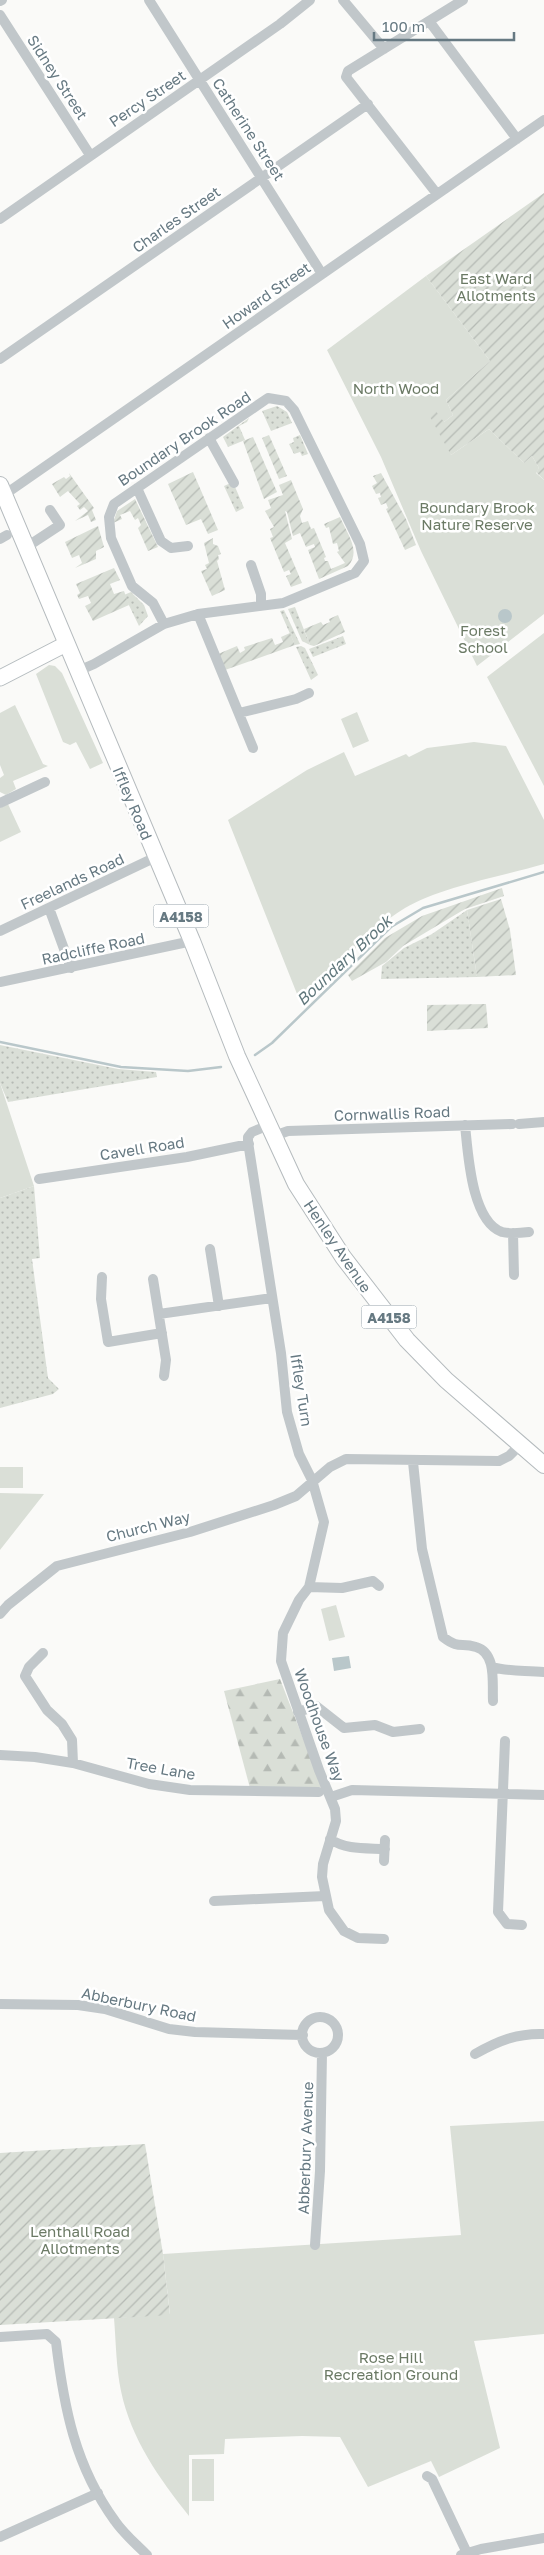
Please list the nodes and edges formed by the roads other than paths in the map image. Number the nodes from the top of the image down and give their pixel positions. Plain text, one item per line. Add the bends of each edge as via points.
1 (149, 0) edge
2 (310, 0) edge
3 (343, 0) edge
4 (463, 0) edge
5 (0, 15) edge
6 (429, 21) junction
7 (384, 49) junction
8 (200, 80) junction
9 (368, 104) junction
10 (544, 120) edge
11 (517, 139) junction
12 (90, 155) junction
13 (263, 177) junction
14 (437, 194) junction
15 (0, 218) edge
16 (322, 274) junction
17 (0, 359) edge
18 (210, 438) junction
19 (234, 483) dead end
20 (137, 488) junction
21 (2, 490) edge
22 (50, 510) dead end
23 (188, 546) dead end
24 (25, 548) junction
25 (251, 564) dead end
26 (261, 606) junction
27 (198, 614) junction
28 (164, 624) junction
29 (66, 644) junction
30 (78, 671) junction
31 (0, 678) edge
32 (309, 693) dead end
33 (239, 713) junction
34 (253, 748) dead end
35 (45, 782) dead end
36 (0, 803) edge
37 (156, 857) junction
38 (49, 908) junction
39 (0, 932) edge
40 (192, 941) junction
41 (71, 968) junction
42 (0, 982) edge
43 (239, 1059) joint
44 (544, 1122) edge
45 (465, 1125) junction
46 (271, 1131) junction
47 (249, 1144) junction
48 (40, 1179) dead end
49 (529, 1232) dead end
50 (512, 1233) junction
51 (210, 1249) dead end
52 (514, 1275) dead end
53 (102, 1277) dead end
54 (153, 1280) dead end
55 (272, 1298) junction
56 (219, 1306) junction
57 (159, 1314) junction
58 (162, 1332) junction
59 (164, 1376) dead end
60 (520, 1445) junction
61 (413, 1462) junction
62 (544, 1465) edge
63 (312, 1480) junction
64 (379, 1586) dead end
65 (309, 1587) junction
66 (4, 1603) edge
67 (0, 1614) edge
68 (43, 1653) dead end
69 (492, 1666) junction
70 (544, 1672) edge
71 (493, 1700) dead end
72 (298, 1712) junction
73 (420, 1729) dead end
74 (505, 1741) dead end
75 (0, 1755) edge
76 (72, 1763) junction
77 (319, 1792) dead end
78 (503, 1794) junction
79 (544, 1795) edge
80 (331, 1797) junction
81 (330, 1838) junction
82 (384, 1861) dead end
83 (325, 1896) junction
84 (214, 1901) dead end
85 (522, 1926) dead end
86 (384, 1938) dead end
87 (0, 2004) edge
88 (544, 2034) edge
89 (302, 2035) junction
90 (322, 2053) junction
91 (475, 2054) dead end
92 (315, 2245) dead end
93 (0, 2337) edge
94 (427, 2476) dead end
95 (98, 2493) junction
96 (0, 2537) edge
97 (544, 2538) edge
98 (141, 2553) edge
99 (464, 2554) edge

1 - 8 street, Catherine Street
2 - 8 street, Percy Street
3 - 7 street
4 - 6 street
5 - 12 street, Sidney Street
6 - 7 street
6 - 11 street
7 - 9 street via 348,71 346,77
8 - 12 street, Percy Street
8 - 13 street, Catherine Street
9 - 13 street, Charles Street
9 - 14 street
10 - 11 street, Howard Street
11 - 14 street, Howard Street
12 - 15 street, Percy Street
13 - 16 street, Catherine Street
13 - 17 street, Charles Street
14 - 16 street, Howard Street
16 - 21 street, Howard Street
18 - 19 street
18 - 20 street, Boundary Brook Road
18 - 26 street, Boundary Brook Road via 268,398 286,401 294,410 360,544 364,561 355,573 283,602
20 - 23 street via 161,541 171,548
20 - 28 street, Boundary Brook Road via 114,504 109,518 111,538 132,586 153,603
21 - 24 main road, Iffley Road / A4158
22 - 24 street via 60,525
24 - 29 main road, Iffley Road / A4158
25 - 26 street via 261,594
26 - 27 street, Boundary Brook Road
27 - 28 street, Boundary Brook Road
27 - 33 street
28 - 30 street, Boundary Brook Road
29 - 30 main road, Iffley Road / A4158
29 - 31 main road
30 - 37 main road, Iffley Road / A4158
32 - 33 street
33 - 34 street
35 - 36 street
37 - 38 street, Freelands Road
37 - 40 main road, Iffley Road / A4158
38 - 39 street, Freelands Road
38 - 41 street
40 - 41 street, Radcliffe Road
40 - 43 main road, Iffley Road / A4158
41 - 42 street, Radcliffe Road
43 - 46 main road, Henley Avenue / A4158
44 - 45 street, Cornwallis Road
45 - 46 street, Cornwallis Road
45 - 50 street via 469,1164 479,1202 492,1226
46 - 47 street via 252,1132 248,1137
46 - 60 main road, Henley Avenue / A4158 via 312,1211 365,1288 407,1340 446,1380
47 - 48 street, Cavell Road
47 - 55 street, Iffley Turn
49 - 50 street
50 - 52 street
51 - 56 street
53 - 58 street via 101,1298 108,1342
54 - 57 street
55 - 56 street
55 - 63 street, Iffley Turn via 287,1412 299,1454
56 - 57 street
57 - 58 street
58 - 59 street via 167,1367
60 - 61 street via 499,1461
60 - 62 main road, Henley Avenue / A4158
61 - 63 street via 346,1459
61 - 69 street via 422,1549 443,1637 455,1646 477,1646 488,1655
63 - 65 street, Woodhouse Way via 324,1522
63 - 66 street, Church Way via 296,1496 274,1505 190,1532 57,1566
64 - 65 street via 373,1581 342,1588
65 - 72 street, Woodhouse Way via 288,1619 281,1644 282,1661
66 - 67 street, Church Way
68 - 76 street via 24,1676 72,1740
69 - 70 street via 507,1672
69 - 71 street
72 - 73 street via 316,1706 344,1728 375,1725 393,1732
72 - 80 street, Woodhouse Way
74 - 78 street
75 - 76 street, Tree Lane
76 - 77 street, Tree Lane via 149,1784 190,1790
78 - 79 street
78 - 80 street via 352,1790
78 - 85 street via 498,1912 507,1924
80 - 81 street, Woodhouse Way via 336,1822
81 - 82 street via 338,1845 351,1848 385,1845
81 - 83 street, Woodhouse Way via 323,1864
83 - 84 street
83 - 86 street, Woodhouse Way via 332,1916 344,1931 358,1938
87 - 89 street, Abberbury Road via 78,2005 195,2032
88 - 91 street via 525,2034 499,2041
89 - 90 street via 310,2050
89 - 90 street via 306,2024 316,2018 332,2022 338,2032 336,2044
90 - 92 street, Abberbury Avenue
93 - 95 street via 47,2334 56,2342 68,2422
94 - 99 street via 432,2479
95 - 96 street
95 - 98 street
97 - 99 street

